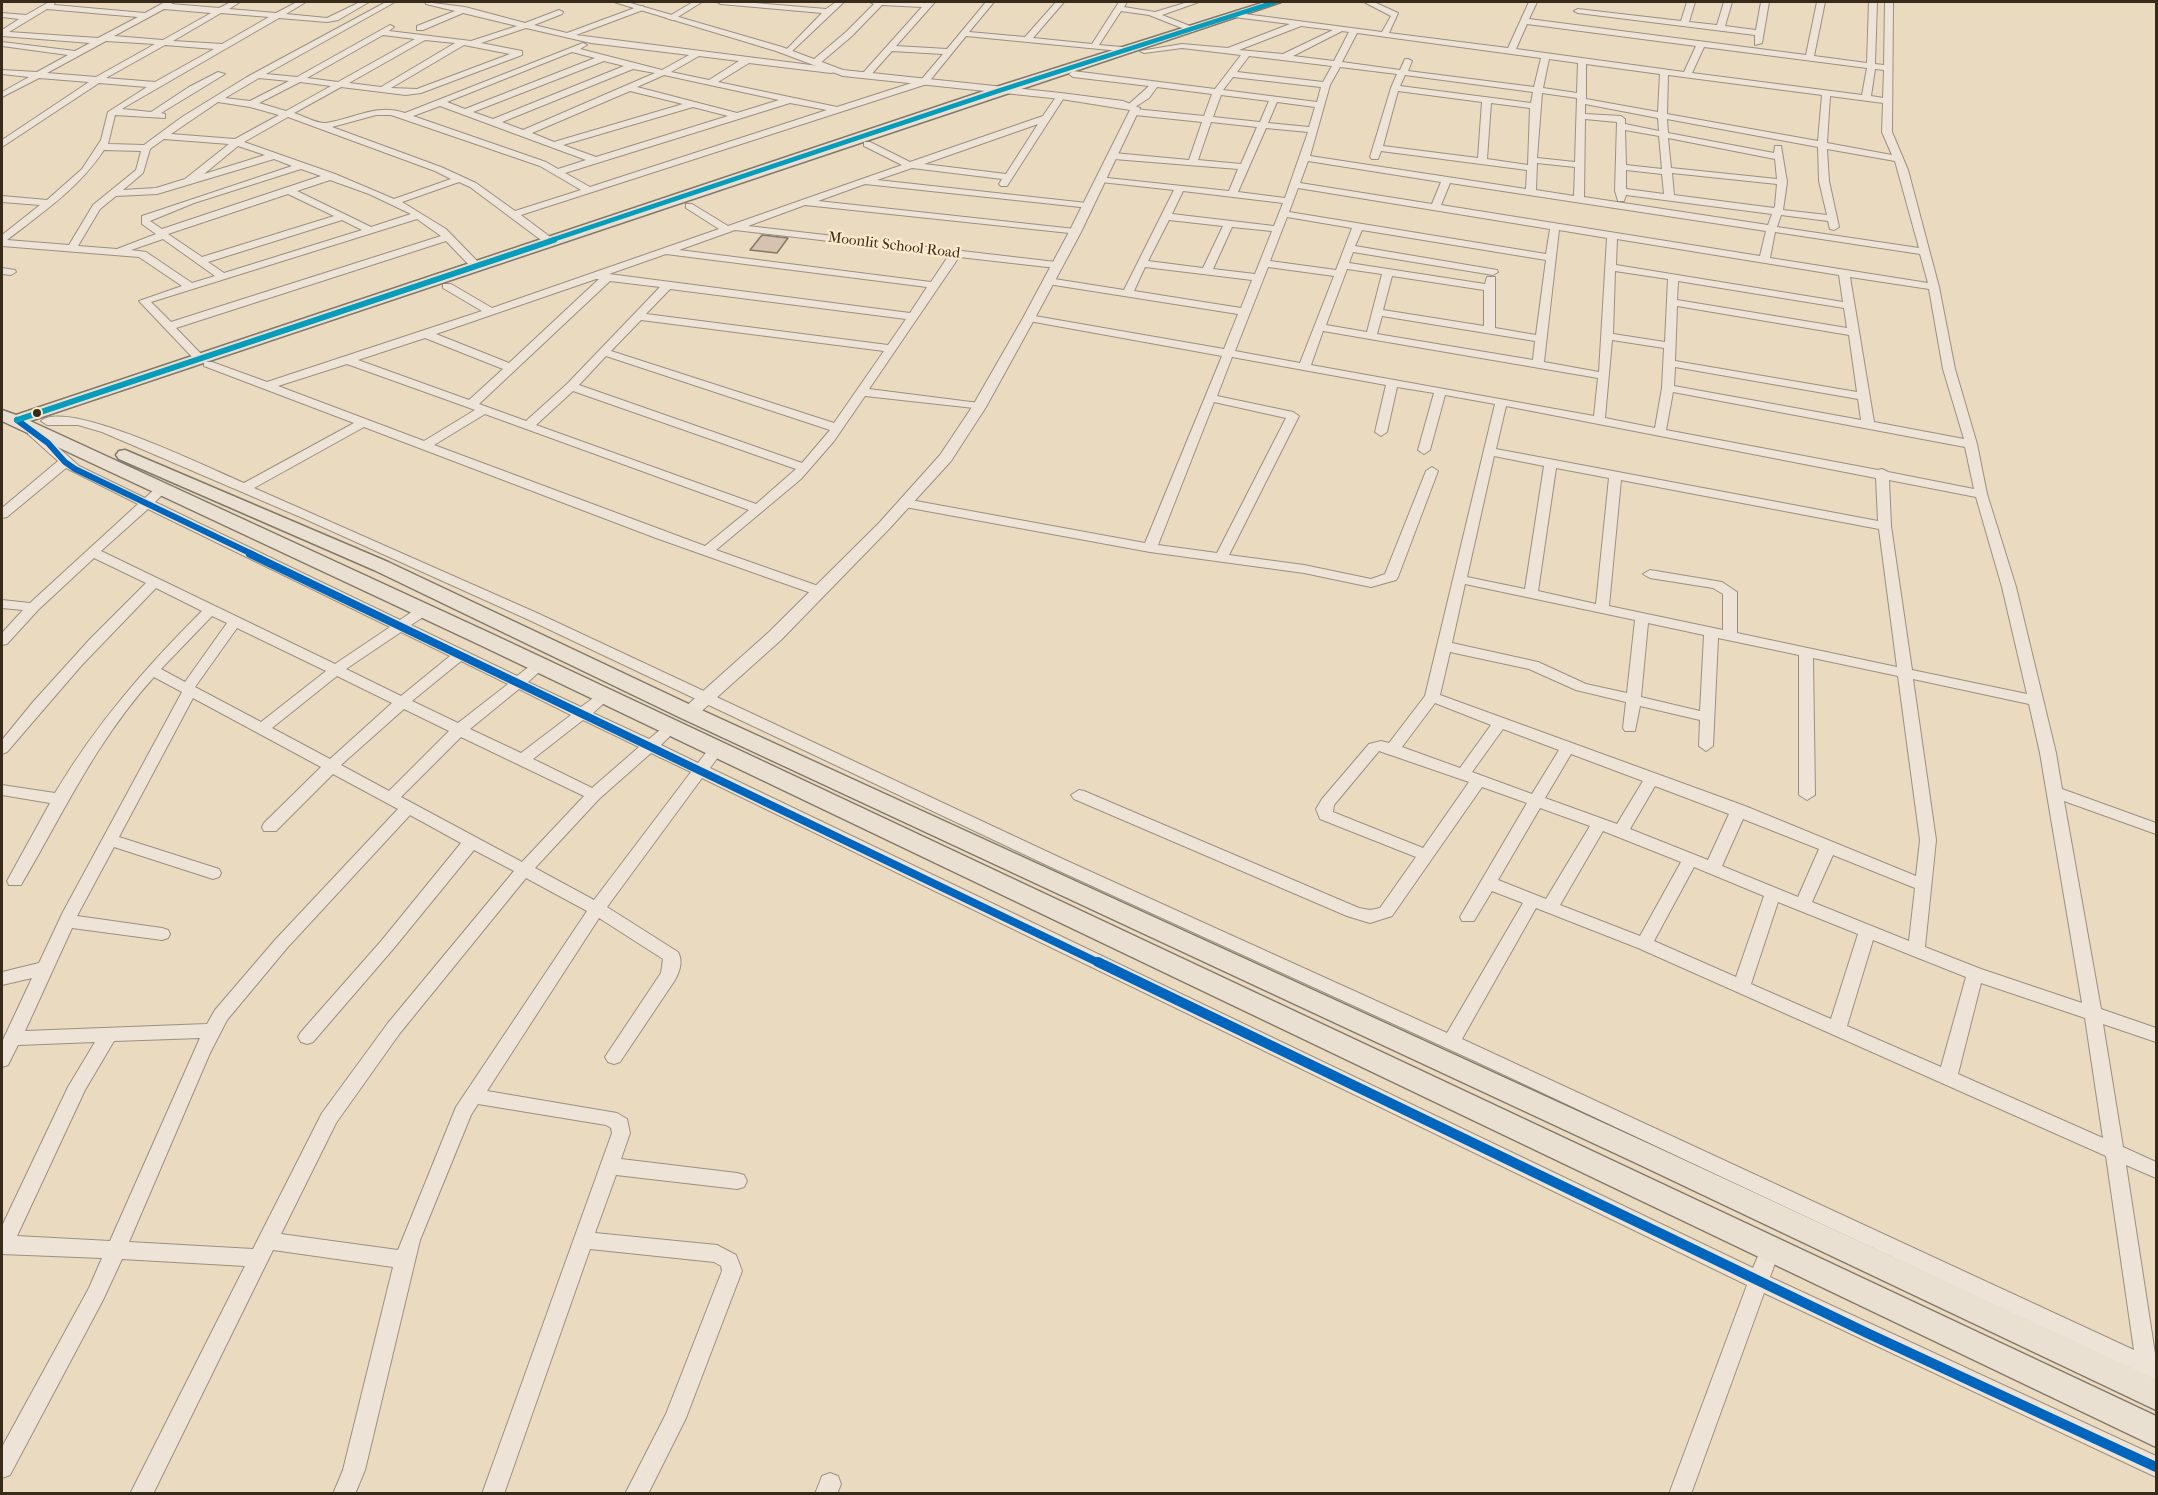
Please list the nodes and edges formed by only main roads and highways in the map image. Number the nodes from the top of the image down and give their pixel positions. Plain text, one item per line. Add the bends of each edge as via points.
1 (1275, 2) edge
2 (1294, 2) edge
3 (1242, 16) junction
4 (1137, 50) junction
5 (203, 361) junction
6 (20, 415) edge
7 (688, 713) junction
8 (2154, 1394) edge
9 (2157, 1432) edge

1 - 3 main road
2 - 3 main road
3 - 4 main road
3 - 4 main road
4 - 5 main road via 549,241
4 - 5 main road via 688,206
5 - 6 main road
6 - 7 main road via 381,566
6 - 7 main road via 154,496 424,610 605,696
7 - 8 main road via 1015,853
7 - 9 main road via 716,749

